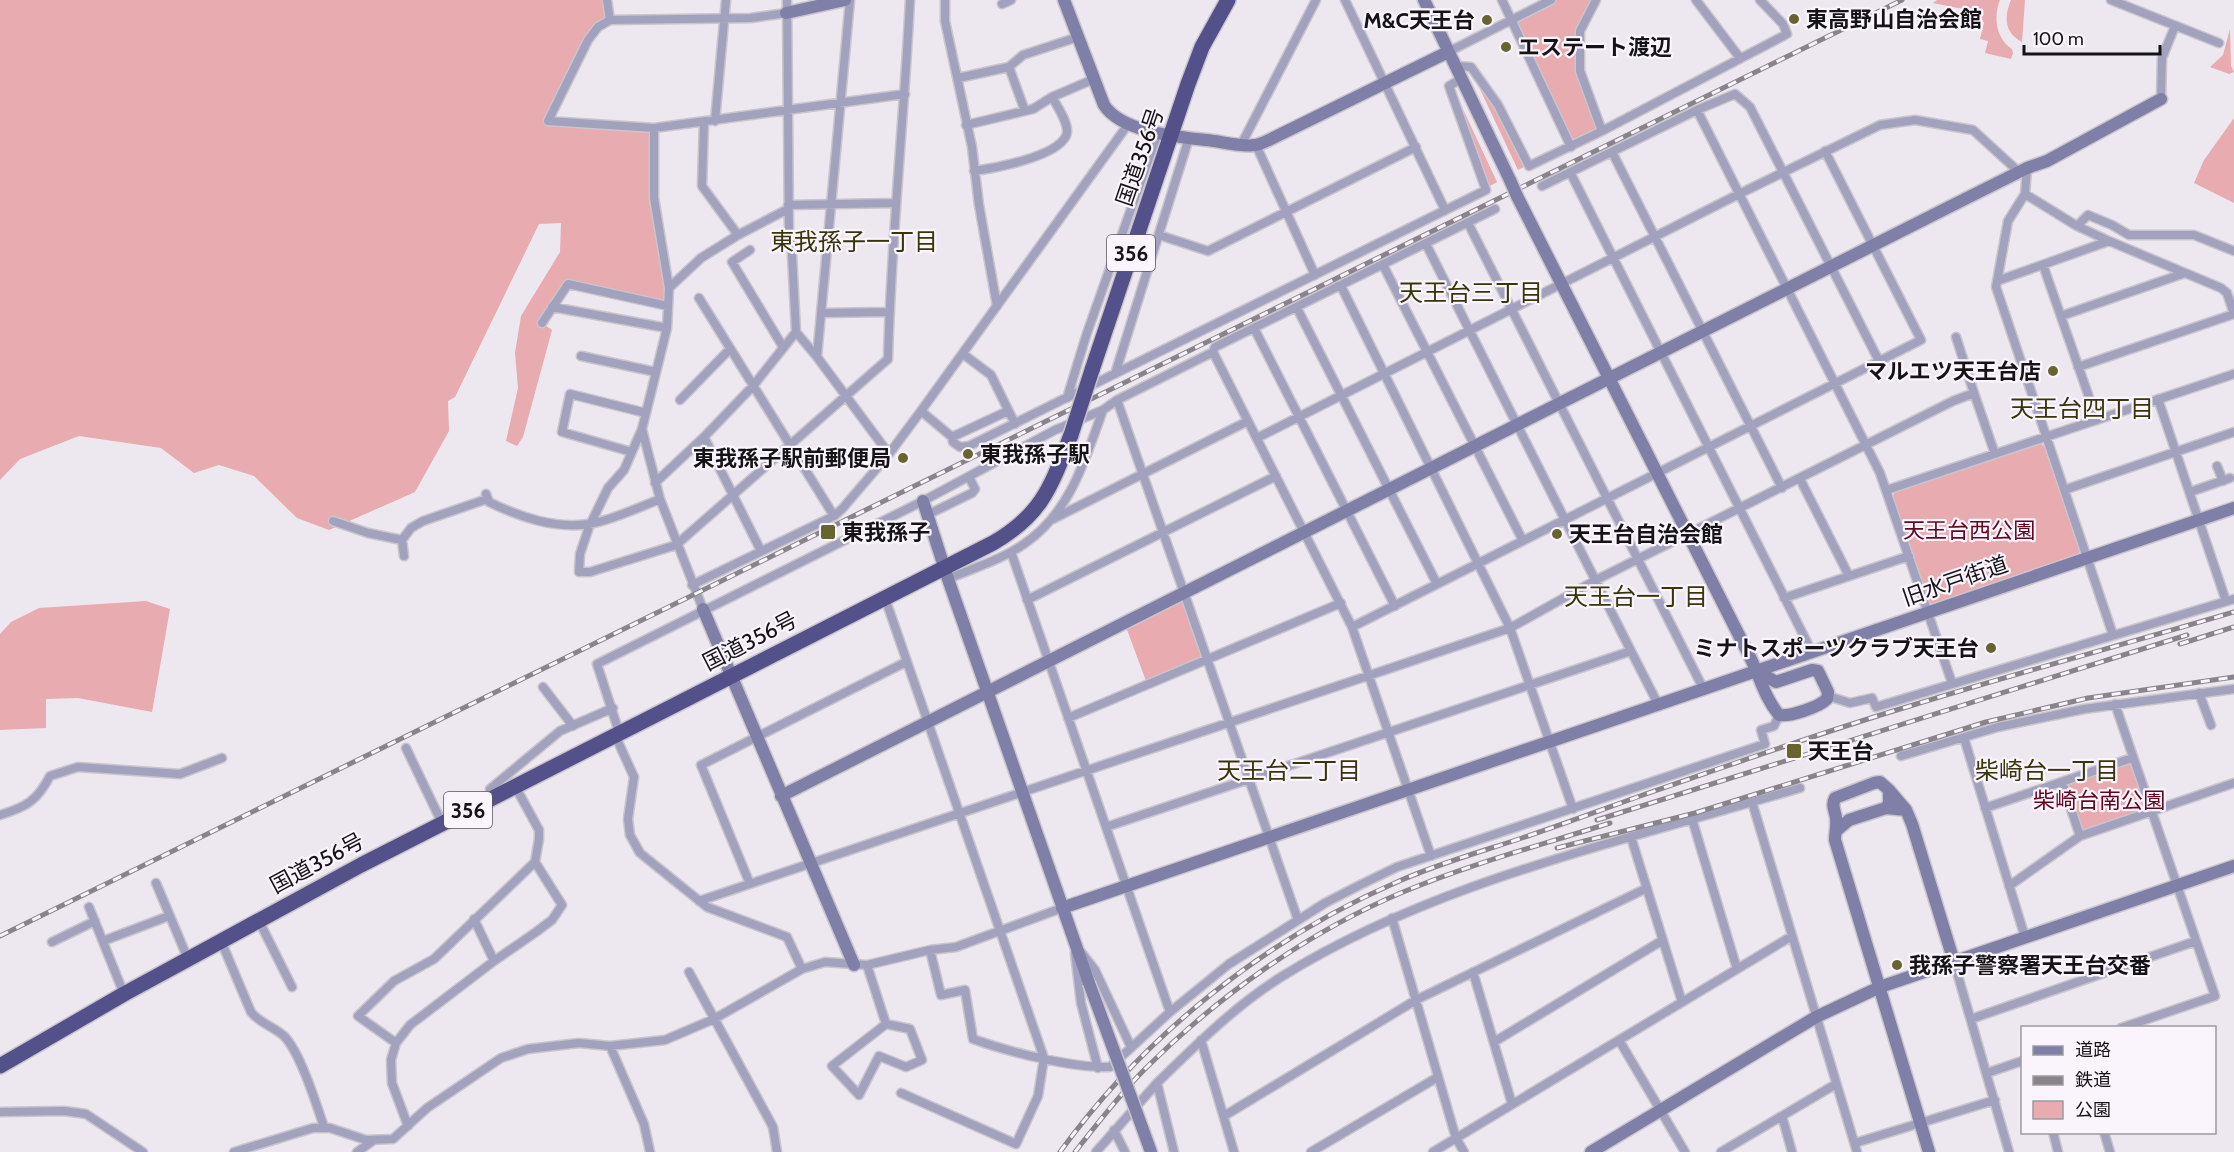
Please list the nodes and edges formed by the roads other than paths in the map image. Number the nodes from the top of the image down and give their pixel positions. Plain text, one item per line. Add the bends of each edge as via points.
1 (608, 0) edge
2 (726, 0) edge
3 (847, 0) edge
4 (910, 0) edge
5 (945, 0) edge
6 (1011, 0) edge
7 (1064, 0) edge
8 (1228, 0) edge
9 (1316, 0) edge
10 (1345, 0) edge
11 (1424, 0) edge
12 (1502, 0) edge
13 (1551, 0) edge
14 (1596, 0) edge
15 (1696, 0) edge
16 (1760, 0) edge
17 (2116, 1) edge
18 (1002, 4) dead end
19 (786, 6) edge
20 (724, 18) junction
21 (610, 20) junction
22 (1512, 20) junction
23 (2175, 26) junction
24 (1078, 37) junction
25 (2218, 43) dead end
26 (1448, 52) junction
27 (1740, 58) junction
28 (1455, 66) junction
29 (1009, 67) junction
30 (957, 78) junction
31 (1094, 79) junction
32 (1461, 79) junction
33 (1384, 83) junction
34 (905, 94) junction
35 (1052, 97) junction
36 (2161, 99) joint
37 (840, 104) junction
38 (1697, 110) junction
39 (787, 111) junction
40 (1025, 111) junction
41 (715, 121) junction
42 (704, 122) junction
43 (1129, 123) junction
44 (966, 125) junction
45 (654, 128) junction
46 (1602, 131) junction
47 (1164, 134) junction
48 (1189, 138) junction
49 (1242, 145) junction
50 (1256, 145) junction
51 (1416, 147) junction
52 (1571, 147) junction
53 (1825, 151) junction
54 (1612, 152) junction
55 (2023, 170) junction
56 (974, 171) junction
57 (1570, 172) junction
58 (1783, 172) junction
59 (1542, 186) dead end
60 (1739, 194) junction
61 (2025, 194) junction
62 (896, 203) junction
63 (830, 204) junction
64 (788, 207) junction
65 (1495, 209) dead end
66 (1445, 210) junction
67 (1286, 211) junction
68 (1468, 223) junction
69 (2078, 226) junction
70 (738, 235) junction
71 (1159, 235) junction
72 (1654, 237) junction
73 (2109, 241) junction
74 (1426, 244) junction
75 (1872, 245) junction
76 (750, 250) dead end
77 (2234, 251) edge
78 (1613, 258) junction
79 (1383, 265) junction
80 (2043, 265) junction
81 (1831, 267) junction
82 (2184, 273) junction
83 (1315, 275) junction
84 (1997, 280) junction
85 (1562, 284) junction
86 (1341, 286) junction
87 (669, 288) junction
88 (1788, 288) junction
89 (699, 298) dead end
90 (668, 306) junction
91 (997, 306) junction
92 (552, 307) junction
93 (1297, 308) junction
94 (1512, 309) junction
95 (890, 312) junction
96 (821, 313) junction
97 (2234, 314) edge
98 (2061, 316) junction
99 (542, 323) dead end
100 (667, 328) junction
101 (1254, 328) junction
102 (1470, 331) junction
103 (1702, 331) junction
104 (796, 332) junction
105 (1956, 337) dead end
106 (783, 347) junction
107 (730, 349) junction
108 (1213, 352) junction
109 (1427, 352) junction
110 (1661, 352) junction
111 (963, 354) junction
112 (581, 356) dead end
113 (817, 357) junction
114 (1878, 361) junction
115 (2078, 366) junction
116 (656, 372) junction
117 (1115, 374) junction
118 (1385, 374) junction
119 (2234, 374) edge
120 (1610, 378) junction
121 (1836, 382) junction
122 (753, 386) junction
123 (1974, 393) junction
124 (846, 396) junction
125 (1341, 396) junction
126 (1067, 398) junction
127 (2158, 399) junction
128 (680, 400) dead end
129 (1117, 400) junction
130 (1559, 403) junction
131 (1103, 410) junction
132 (921, 411) junction
133 (1008, 411) junction
134 (646, 413) junction
135 (1299, 417) junction
136 (2097, 420) junction
137 (1248, 422) junction
138 (1015, 424) junction
139 (1517, 424) junction
140 (1750, 426) junction
141 (642, 429) junction
142 (2234, 432) edge
143 (704, 437) junction
144 (952, 437) junction
145 (2046, 437) junction
146 (1257, 438) junction
147 (1867, 445) junction
148 (790, 446) junction
149 (1475, 446) junction
150 (1708, 447) junction
151 (632, 452) junction
152 (2176, 452) junction
153 (889, 454) junction
154 (1995, 454) junction
155 (2217, 466) dead end
156 (1432, 467) junction
157 (1658, 473) junction
158 (1143, 475) junction
159 (1276, 476) junction
160 (969, 477) junction
161 (1800, 479) junction
162 (655, 483) junction
163 (1782, 488) junction
164 (1389, 489) junction
165 (1887, 490) junction
166 (2064, 490) junction
167 (2190, 492) junction
168 (734, 495) junction
169 (660, 499) junction
170 (1607, 499) junction
171 (923, 501) junction
172 (2234, 508) edge
173 (1740, 509) junction
174 (1347, 511) junction
175 (927, 515) junction
176 (834, 516) junction
177 (1051, 520) junction
178 (1565, 520) junction
179 (2199, 520) junction
180 (333, 521) dead end
181 (591, 524) junction
182 (1163, 532) junction
183 (1304, 532) junction
184 (1689, 535) junction
185 (1522, 539) junction
186 (402, 540) junction
187 (676, 545) junction
188 (761, 551) junction
189 (1011, 552) junction
190 (404, 556) dead end
191 (1909, 556) junction
192 (2087, 558) junction
193 (1638, 560) junction
194 (1478, 563) junction
195 (946, 574) junction
196 (1849, 576) junction
197 (1596, 580) junction
198 (1437, 584) junction
199 (692, 585) junction
200 (1184, 593) junction
201 (885, 598) junction
202 (1784, 598) junction
203 (1027, 600) junction
204 (2230, 600) edge
205 (1341, 603) junction
206 (1395, 606) junction
207 (703, 609) junction
208 (1928, 612) junction
209 (1352, 627) junction
210 (1510, 628) junction
211 (2113, 635) junction
212 (1631, 651) junction
213 (1812, 652) junction
214 (1206, 660) junction
215 (906, 662) junction
216 (1049, 662) junction
217 (1757, 671) junction
218 (1370, 675) junction
219 (731, 677) junction
220 (1952, 683) junction
221 (1530, 685) junction
222 (543, 687) dead end
223 (2234, 689) edge
224 (1704, 690) junction
225 (988, 692) junction
226 (2199, 693) junction
227 (1828, 696) junction
228 (2115, 704) junction
229 (1659, 706) junction
230 (613, 708) junction
231 (1779, 715) junction
232 (1068, 718) junction
233 (928, 722) junction
234 (1228, 723) junction
235 (2211, 725) dead end
236 (573, 726) junction
237 (1389, 732) junction
238 (617, 734) junction
239 (756, 736) junction
240 (1964, 738) junction
241 (1550, 743) junction
242 (406, 748) dead end
243 (1901, 756) dead end
244 (222, 758) dead end
245 (2132, 758) junction
246 (1086, 771) junction
247 (1248, 780) junction
248 (2062, 782) junction
249 (2234, 783) edge
250 (515, 786) junction
251 (1800, 788) dead end
252 (1889, 789) junction
253 (1410, 790) junction
254 (1023, 792) junction
255 (781, 796) junction
256 (491, 798) junction
257 (1752, 802) junction
258 (1886, 808) junction
259 (1985, 808) junction
260 (1573, 809) junction
261 (1906, 810) junction
262 (2151, 812) junction
263 (960, 813) junction
264 (0, 815) edge
265 (1836, 818) junction
266 (1692, 819) junction
267 (1849, 820) junction
268 (442, 823) junction
269 (1106, 827) junction
270 (1836, 831) junction
271 (2080, 836) junction
272 (1631, 837) junction
273 (1268, 838) junction
274 (1431, 856) junction
275 (535, 862) junction
276 (811, 864) junction
277 (2234, 866) edge
278 (156, 883) dead end
279 (750, 884) junction
280 (1126, 885) junction
281 (2177, 885) junction
282 (2009, 886) junction
283 (1647, 888) junction
284 (699, 901) junction
285 (89, 907) dead end
286 (1062, 908) junction
287 (169, 916) junction
288 (1392, 918) junction
289 (474, 919) junction
290 (1298, 920) junction
291 (95, 921) junction
292 (259, 921) junction
293 (1001, 931) junction
294 (1792, 936) junction
295 (2025, 937) junction
296 (1663, 940) junction
297 (103, 941) junction
298 (221, 941) junction
299 (2196, 941) junction
300 (52, 942) dead end
301 (1074, 943) junction
302 (930, 950) junction
303 (188, 959) junction
304 (494, 961) junction
305 (1954, 962) junction
306 (861, 965) junction
307 (802, 969) junction
308 (1737, 969) junction
309 (689, 972) dead end
310 (1473, 972) junction
311 (292, 987) dead end
312 (1880, 987) junction
313 (124, 994) junction
314 (1416, 1000) junction
315 (1682, 1002) junction
316 (1170, 1012) junction
317 (1816, 1017) junction
318 (714, 1019) junction
319 (1971, 1019) junction
320 (886, 1024) junction
321 (2127, 1026) edge
322 (1202, 1040) junction
323 (1619, 1041) junction
324 (1494, 1042) junction
325 (396, 1043) junction
326 (610, 1046) junction
327 (1131, 1047) junction
328 (1044, 1058) junction
329 (2021, 1061) edge
330 (0, 1065) edge
331 (1098, 1068) junction
332 (1987, 1073) junction
333 (1438, 1077) junction
334 (1157, 1083) junction
335 (1836, 1084) junction
336 (901, 1093) dead end
337 (1995, 1100) junction
338 (1512, 1104) junction
339 (1660, 1110) junction
340 (0, 1112) edge
341 (1224, 1116) junction
342 (1782, 1116) junction
343 (1920, 1123) junction
344 (408, 1126) junction
345 (324, 1127) junction
346 (1114, 1130) junction
347 (2054, 1134) edge
348 (2105, 1134) edge
349 (1456, 1138) junction
350 (374, 1140) junction
351 (1856, 1147) edge
352 (143, 1152) edge
353 (234, 1152) edge
354 (357, 1152) edge
355 (650, 1152) edge
356 (777, 1152) edge
357 (1096, 1152) edge
358 (1125, 1152) edge
359 (1151, 1152) edge
360 (1174, 1152) edge
361 (1234, 1152) edge
362 (1311, 1152) edge
363 (1433, 1152) edge
364 (1464, 1152) edge
365 (1591, 1152) edge
366 (1686, 1152) edge
367 (1720, 1152) edge
368 (1792, 1152) edge
369 (1929, 1152) edge
370 (2010, 1152) edge
371 (2058, 1152) edge
372 (2110, 1152) edge

1 - 21 street
2 - 20 street
3 - 19 street
3 - 37 street
4 - 34 street
5 - 30 street via 945,21
6 - 18 street
7 - 24 street
8 - 47 highway, 国道356号 / 356
9 - 49 street
10 - 33 street
11 - 26 street
12 - 22 street
13 - 22 street
14 - 46 street via 1580,31 1580,71
15 - 27 street
16 - 27 street via 1783,24 1787,34
17 - 23 street
19 - 20 street via 751,18
19 - 39 street
20 - 21 street
20 - 41 street
21 - 45 street via 588,40 548,121
22 - 26 street
22 - 52 street
23 - 25 street
23 - 36 street via 2162,58
24 - 29 street via 1023,55
24 - 31 street
26 - 28 street
26 - 33 street
27 - 46 street
28 - 32 street
28 - 52 street via 1471,67 1498,105 1530,166
29 - 30 street
29 - 40 street
30 - 44 street
31 - 35 street
31 - 43 street via 1109,112
32 - 66 street via 1449,86 1485,190
32 - 85 street, bridge
33 - 50 street
33 - 51 street
34 - 37 street
34 - 62 street
35 - 40 street
35 - 56 street via 1067,128 1058,146 1006,167
36 - 55 street
37 - 39 street
37 - 63 street
38 - 54 street
38 - 58 street via 1735,94 1750,107
38 - 60 street
39 - 41 street
39 - 64 street
40 - 44 street
41 - 42 street
42 - 45 street
42 - 70 street via 702,186
43 - 47 street
43 - 91 street
44 - 56 street
45 - 87 street via 654,198
46 - 52 street
47 - 48 street
47 - 126 street via 1086,333
47 - 195 highway, 国道356号 / 356, bridge via 1053,484 1034,512 1011,533
48 - 49 street
48 - 71 street
49 - 50 street
50 - 67 street
51 - 66 street
51 - 67 street
53 - 55 street via 1880,125 1915,120 1973,130
53 - 58 street
53 - 75 street
54 - 57 street
54 - 72 street
55 - 61 street
55 - 75 street
56 - 91 street
57 - 59 street
57 - 78 street
58 - 60 street
58 - 81 street
60 - 72 street
60 - 88 street
61 - 69 street
61 - 84 street via 2008,221
62 - 63 street
62 - 95 street
63 - 64 street
63 - 96 street
64 - 70 street
64 - 104 street
65 - 68 street
66 - 83 street
67 - 71 street via 1208,251
67 - 83 street
68 - 74 street
68 - 94 street
69 - 73 street
69 - 77 street via 2088,215 2129,235 2194,236
70 - 87 street via 701,258
71 - 117 street
72 - 78 street
72 - 103 street
73 - 80 street
73 - 82 street
74 - 79 street
74 - 102 street
75 - 81 street
75 - 114 street via 1921,340
76 - 106 street via 732,262
78 - 85 street
78 - 110 street
79 - 86 street
79 - 109 street
80 - 84 street
80 - 98 street
81 - 88 street
81 - 114 street
82 - 97 street via 2221,288 2227,293
82 - 98 street
83 - 117 street
84 - 145 street via 1996,287
85 - 94 street
85 - 120 street
86 - 93 street
86 - 118 street
87 - 90 street
88 - 103 street
88 - 121 street
89 - 107 street
90 - 92 street via 568,284
90 - 100 street
91 - 111 street
92 - 99 street
92 - 100 street
93 - 101 street
93 - 125 street
94 - 102 street
94 - 130 street
95 - 96 street
95 - 124 street via 888,359
96 - 113 street
97 - 115 street
98 - 115 street
100 - 116 street
101 - 108 street via 1215,347
101 - 135 street
102 - 109 street
102 - 139 street
103 - 110 street
103 - 140 street
104 - 106 street
104 - 113 street
105 - 123 street
106 - 122 street
107 - 122 street
107 - 128 street
108 - 129 street
108 - 137 street
109 - 118 street
109 - 149 street
110 - 120 street
110 - 150 street
111 - 132 street
111 - 133 street via 991,375
112 - 116 street
113 - 124 street
114 - 121 street
115 - 136 street
116 - 134 street
117 - 126 street
118 - 125 street
118 - 156 street
119 - 127 street
120 - 130 street
120 - 157 street
121 - 140 street
121 - 147 street
122 - 143 street
122 - 148 street
123 - 147 street
123 - 154 street
124 - 148 street
124 - 153 street
125 - 135 street
125 - 164 street
126 - 138 street
127 - 136 street
127 - 152 street
129 - 131 street
129 - 158 street
130 - 139 street
130 - 170 street
131 - 160 street via 1055,430
131 - 177 street via 1077,481
132 - 144 street
132 - 153 street
133 - 138 street
133 - 144 street
134 - 141 street
134 - 151 street via 570,394 562,432
135 - 146 street
135 - 174 street
136 - 145 street
137 - 146 street
137 - 158 street
138 - 144 street via 969,446 960,447
139 - 149 street
139 - 178 street
140 - 150 street
140 - 163 street
141 - 151 street
141 - 162 street
142 - 152 street
143 - 162 street
143 - 168 street
145 - 154 street
145 - 166 street
146 - 159 street
147 - 161 street
147 - 165 street
148 - 168 street
148 - 176 street
149 - 156 street
149 - 185 street
150 - 157 street
150 - 173 street
151 - 181 street via 624,470 608,488
152 - 166 street
152 - 167 street
153 - 176 street
154 - 165 street
155 - 167 street via 2226,480
156 - 164 street
156 - 194 street
157 - 170 street
157 - 184 street
158 - 177 street
158 - 182 street
159 - 182 street
159 - 183 street
160 - 171 street
160 - 175 street via 975,489 972,493
161 - 163 street
161 - 196 street
162 - 169 street
163 - 173 street
164 - 174 street
164 - 198 street
165 - 191 street
166 - 192 street
167 - 179 street
168 - 187 street
168 - 188 street
169 - 181 street
169 - 187 street
170 - 178 street
170 - 193 street
171 - 175 street
171 - 207 street
172 - 179 street, 旧水戸街道
173 - 184 street
173 - 202 street
174 - 183 street
174 - 206 street
175 - 195 street
176 - 188 street
177 - 189 street
178 - 185 street
178 - 197 street
179 - 192 street, 旧水戸街道
179 - 204 street
180 - 186 street
181 - 186 street via 564,525 521,517 489,502 487,496 423,521
181 - 187 street via 580,554 579,572
182 - 200 street
182 - 203 street
183 - 200 street
183 - 205 street
184 - 193 street
184 - 217 street
185 - 194 street
186 - 190 street
187 - 199 street
188 - 199 street
189 - 195 street
189 - 203 street
191 - 196 street
191 - 208 street
192 - 208 street, 旧水戸街道
192 - 211 street
193 - 197 street
193 - 224 street
194 - 198 street
194 - 210 street
195 - 201 highway, 国道356号 / 356
195 - 225 street
196 - 202 street
197 - 210 street
197 - 212 street
198 - 206 street
199 - 207 street
200 - 214 street
200 - 216 street
201 - 215 street
201 - 219 highway, 国道356号 / 356
202 - 213 street
203 - 216 street
204 - 211 street
205 - 209 street
205 - 214 street
206 - 209 street
207 - 219 street
207 - 230 street via 597,664
208 - 213 street, 旧水戸街道
208 - 220 street
209 - 218 street
210 - 218 street
210 - 221 street
211 - 220 street
212 - 221 street
212 - 229 street
213 - 217 street, 旧水戸街道
214 - 232 street
214 - 234 street
215 - 233 street
215 - 239 street
216 - 225 street
216 - 232 street
217 - 224 street, 旧水戸街道
217 - 227 street via 1776,682 1815,670
217 - 231 street
218 - 234 street
218 - 237 street
219 - 238 highway, 国道356号 / 356
219 - 239 street
220 - 227 street via 1876,707 1872,698 1850,703
221 - 237 street
221 - 241 street
222 - 236 street
223 - 226 street
224 - 229 street, 旧水戸街道
225 - 233 street
225 - 254 street
226 - 228 street
226 - 235 street
227 - 231 street via 1818,705
228 - 240 street via 1998,727
228 - 245 street
229 - 241 street, 旧水戸街道
230 - 236 street
230 - 238 street
231 - 260 street via 1774,726 1761,730 1765,744
232 - 246 street
233 - 255 street
233 - 263 street
234 - 246 street
234 - 247 street
236 - 256 street via 560,731 490,789
237 - 247 street
237 - 253 street
238 - 250 highway, 国道356号 / 356
238 - 284 street via 634,777 628,819 630,835 640,853
239 - 255 street
239 - 279 street via 700,765
240 - 243 street
240 - 259 street
241 - 253 street, 旧水戸街道
241 - 260 street
242 - 268 street
244 - 264 street via 180,774 78,767 50,776 27,806
245 - 248 street
245 - 262 street
246 - 254 street
246 - 269 street
247 - 269 street
247 - 273 street
248 - 259 street
248 - 271 street
249 - 262 street
250 - 256 highway, 国道356号 / 356
250 - 275 street via 538,830
251 - 257 street
252 - 258 street
252 - 261 street
252 - 265 street via 1880,782 1838,796 1833,803
253 - 273 street, 旧水戸街道
253 - 274 street
254 - 263 street
254 - 286 street
255 - 276 street
256 - 268 highway, 国道356号 / 356
257 - 266 street
257 - 294 street
258 - 261 street
258 - 267 street
259 - 282 street
260 - 274 street
261 - 305 street
262 - 271 street
262 - 281 street
263 - 276 street
263 - 293 street
265 - 267 street
265 - 270 street
266 - 272 street
266 - 308 street
267 - 270 street
268 - 292 highway, 国道356号 / 356
269 - 280 street
270 - 312 street via 1835,840
271 - 282 street
272 - 283 street
272 - 288 street via 1486,882
273 - 280 street, 旧水戸街道
273 - 290 street
274 - 290 street via 1397,867
275 - 289 street
275 - 304 street via 562,904 552,920
276 - 279 street
276 - 306 street
277 - 281 street
278 - 287 street
279 - 284 street
280 - 286 street, 旧水戸街道
280 - 316 street
281 - 295 street
281 - 299 street
282 - 295 street
283 - 296 street
283 - 310 street
284 - 307 street via 787,937
285 - 291 street
286 - 293 street
286 - 301 street
287 - 297 street
287 - 303 street
288 - 314 street
288 - 322 street via 1279,978
289 - 304 street
289 - 325 street via 434,959 394,981 358,1016
290 - 316 street via 1229,964
291 - 297 street
291 - 300 street
292 - 298 highway, 国道356号 / 356
292 - 311 street
293 - 302 street via 956,947
293 - 328 street
294 - 308 street
294 - 317 street
295 - 305 street
296 - 315 street
296 - 324 street
297 - 313 street
298 - 303 highway, 国道356号 / 356
298 - 345 street via 251,1012 287,1040
299 - 319 street
299 - 321 street via 2215,996
301 - 327 street via 1095,970
301 - 331 street via 1081,1003
301 - 359 street, bridge
302 - 306 street
302 - 328 street via 941,994 965,990 974,1039
303 - 313 highway, 国道356号 / 356
304 - 325 street via 410,1024
305 - 312 street
305 - 319 street
306 - 307 street via 825,962
306 - 320 street
307 - 318 street
308 - 315 street
309 - 318 street
310 - 314 street
310 - 324 street
312 - 317 street
312 - 343 street
313 - 330 highway, 国道356号 / 356
314 - 333 street
314 - 341 street
315 - 323 street
316 - 327 street
317 - 335 street
317 - 339 street
318 - 326 street via 665,1040
318 - 356 street via 773,1127
319 - 332 street
320 - 320 street via 910,1029 922,1060 906,1067 879,1056 859,1095 832,1066
322 - 334 street
322 - 341 street
323 - 338 street
323 - 339 street
324 - 338 street
325 - 344 street via 391,1060 392,1083
326 - 344 street via 579,1043 528,1049 501,1058
326 - 355 street via 644,1124
327 - 331 street via 1110,1068
328 - 331 street
328 - 336 street via 1038,1096 1016,1144
329 - 332 street
332 - 337 street
333 - 349 street
333 - 362 street
334 - 346 street
334 - 360 street
335 - 342 street
335 - 351 street
337 - 343 street
337 - 370 street
338 - 349 street
339 - 365 street
339 - 366 street
340 - 352 street via 86,1114
341 - 361 street
342 - 367 street
342 - 368 street
343 - 351 street
343 - 369 street
344 - 350 street via 393,1139
345 - 350 street
345 - 353 street
346 - 357 street
346 - 358 street
347 - 371 street
348 - 372 street
349 - 363 street
349 - 364 street
350 - 354 street

